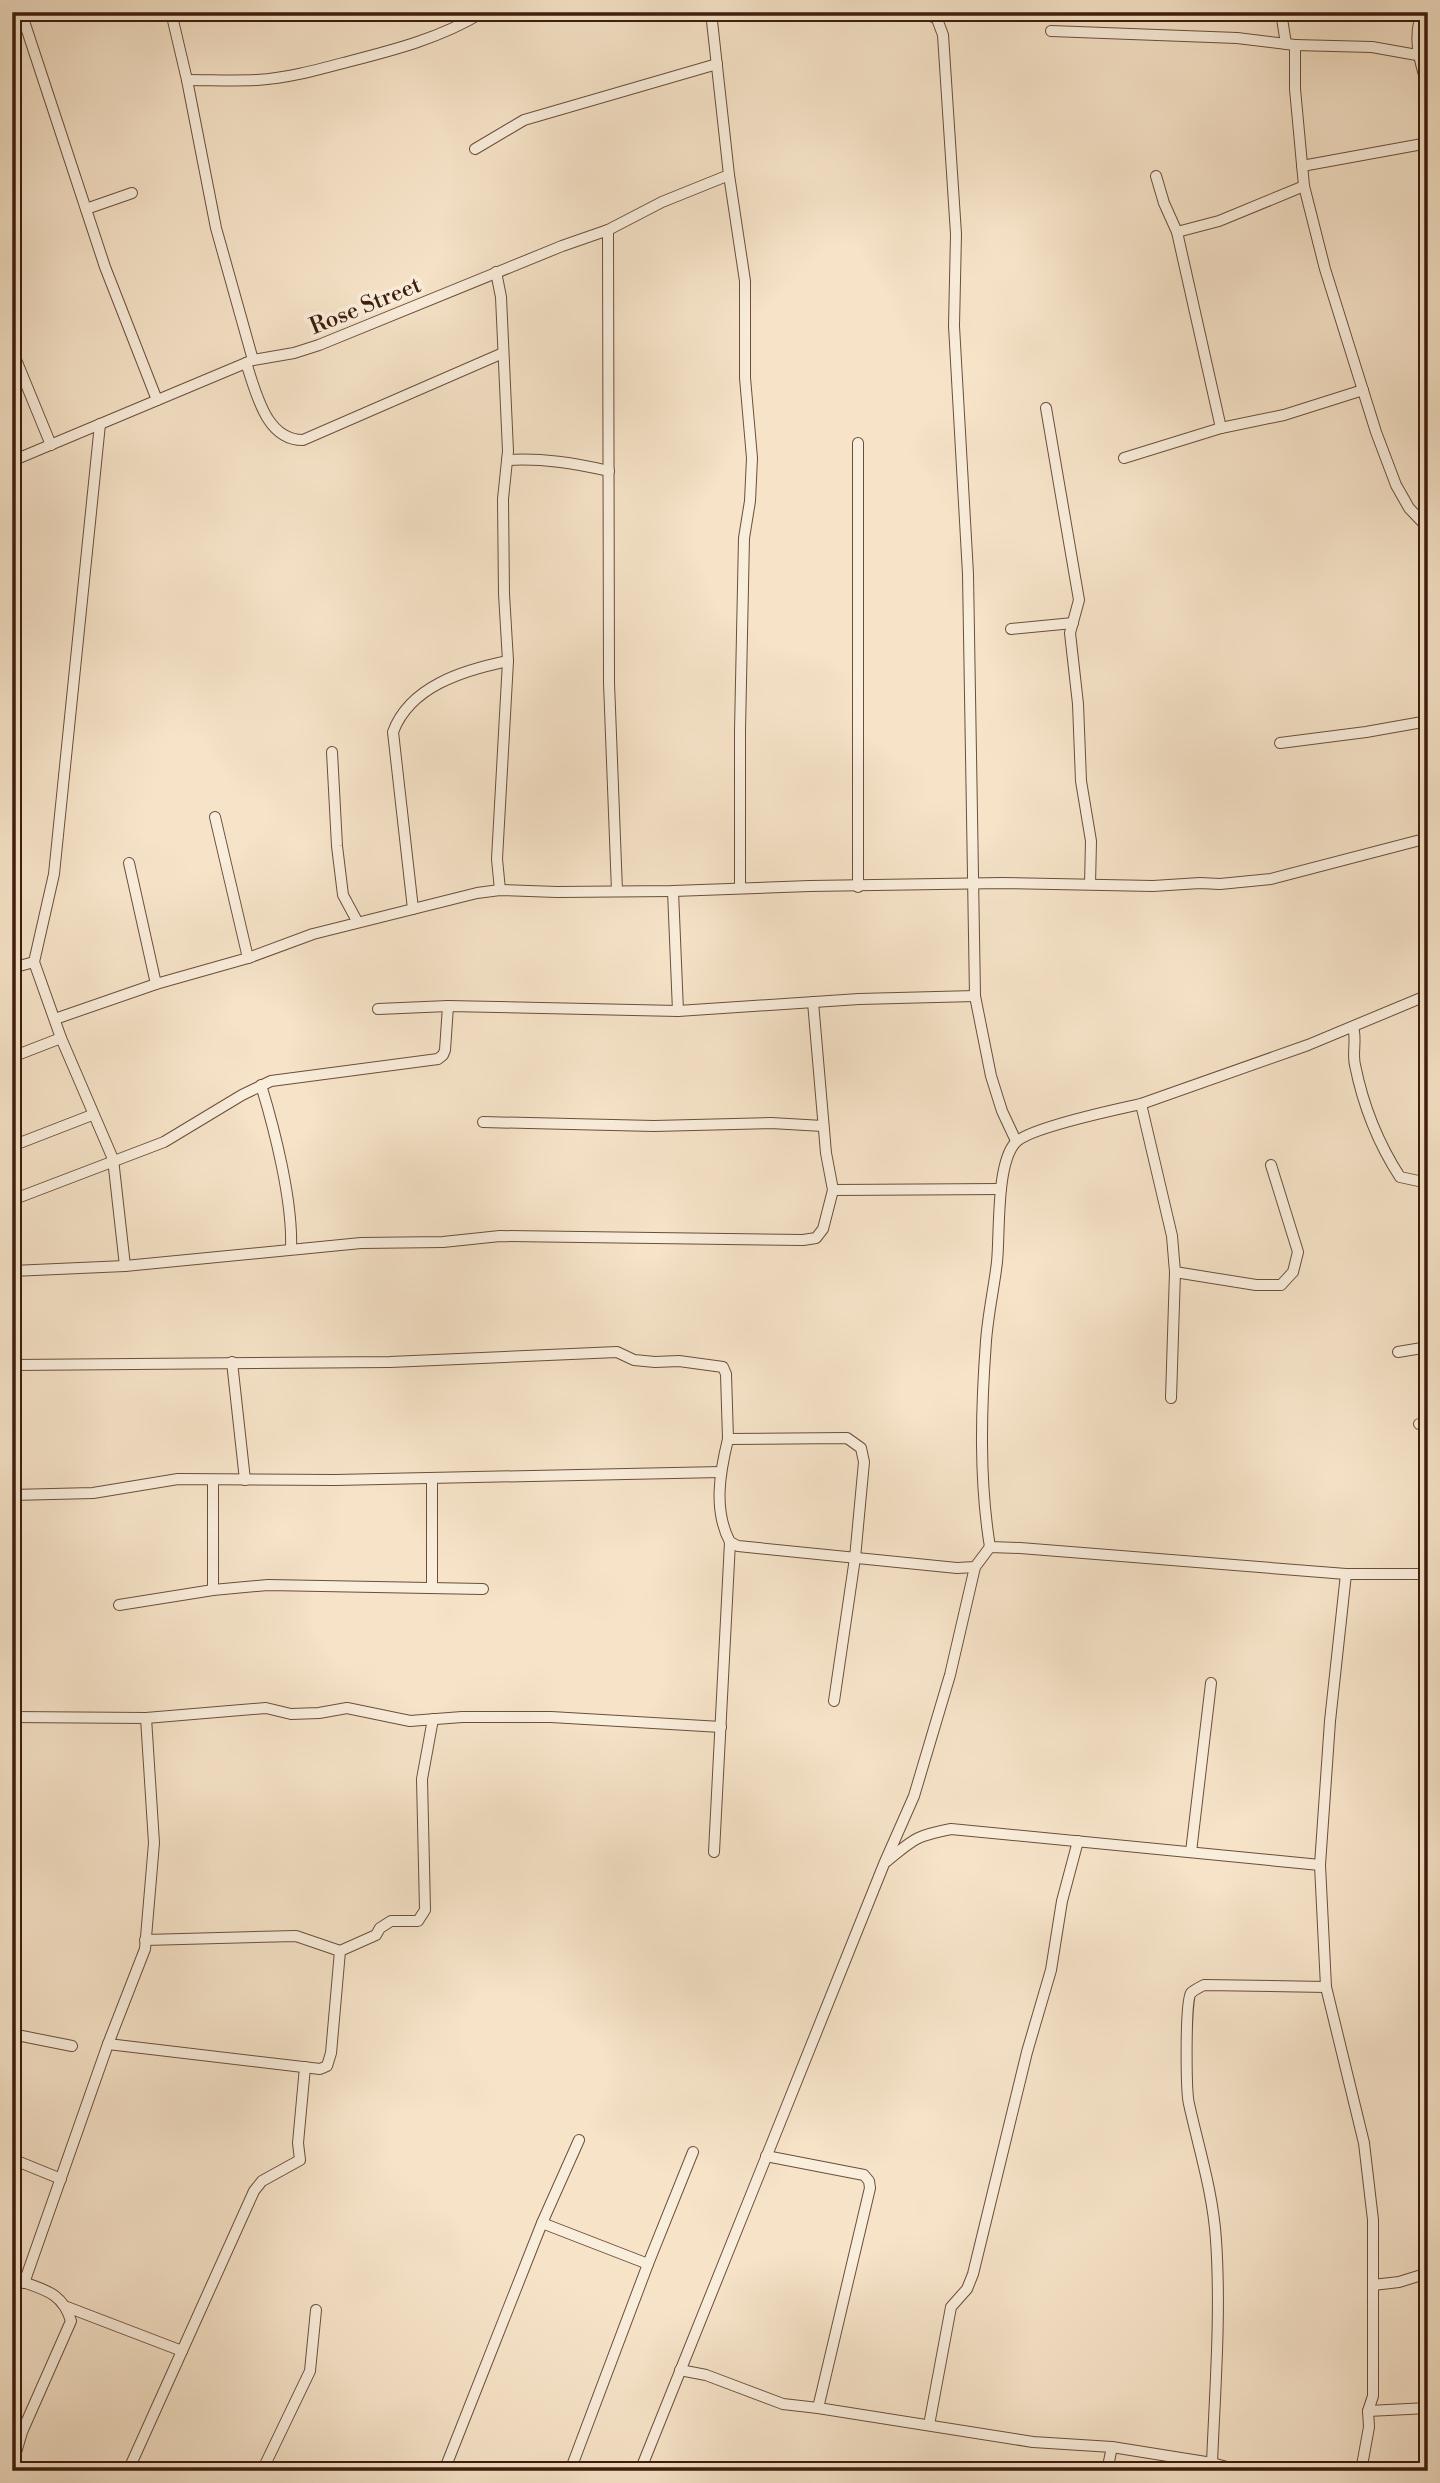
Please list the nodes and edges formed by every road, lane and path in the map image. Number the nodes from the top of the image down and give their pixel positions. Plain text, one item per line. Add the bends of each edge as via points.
1 (21, 12) edge
2 (171, 12) edge
3 (483, 12) edge
4 (711, 12) edge
5 (914, 12) edge
6 (1281, 12) edge
7 (1422, 12) edge
8 (1051, 31) dead end
9 (1290, 44) junction
10 (1423, 57) edge
11 (717, 64) junction
12 (187, 80) junction
13 (1428, 88) edge
14 (1428, 143) edge
15 (475, 149) dead end
16 (1302, 166) junction
17 (729, 175) junction
18 (1156, 176) dead end
19 (1304, 186) junction
20 (132, 193) dead end
21 (86, 209) junction
22 (608, 230) junction
23 (1177, 232) junction
24 (496, 272) junction
25 (12, 350) edge
26 (503, 353) junction
27 (250, 361) junction
28 (1363, 390) junction
29 (157, 400) junction
30 (1046, 408) dead end
31 (100, 424) junction
32 (1221, 428) junction
33 (858, 443) dead end
34 (51, 445) junction
35 (1124, 458) dead end
36 (507, 460) junction
37 (12, 461) edge
38 (609, 471) junction
39 (1428, 528) edge
40 (1073, 622) junction
41 (1011, 629) dead end
42 (508, 661) junction
43 (1428, 721) edge
44 (1280, 743) dead end
45 (332, 751) dead end
46 (215, 817) dead end
47 (1428, 838) edge
48 (129, 863) dead end
49 (1090, 884) junction
50 (974, 885) junction
51 (858, 887) junction
52 (740, 888) junction
53 (500, 890) junction
54 (617, 891) junction
55 (673, 891) junction
56 (413, 909) junction
57 (357, 921) junction
58 (248, 958) junction
59 (34, 962) junction
60 (12, 968) edge
61 (156, 984) junction
62 (1428, 995) edge
63 (975, 996) junction
64 (813, 1002) junction
65 (449, 1006) junction
66 (378, 1009) dead end
67 (678, 1011) junction
68 (55, 1019) junction
69 (1353, 1027) junction
70 (61, 1038) junction
71 (12, 1057) edge
72 (261, 1085) junction
73 (1141, 1104) junction
74 (92, 1115) junction
75 (483, 1122) dead end
76 (823, 1126) junction
77 (1016, 1141) junction
78 (12, 1146) edge
79 (113, 1159) junction
80 (1271, 1165) dead end
81 (1428, 1183) edge
82 (1001, 1189) junction
83 (833, 1190) junction
84 (13, 1199) edge
85 (12, 1222) edge
86 (291, 1249) junction
87 (125, 1266) junction
88 (12, 1271) edge
89 (1175, 1272) junction
90 (1425, 1289) dead end
91 (1428, 1305) edge
92 (1428, 1347) edge
93 (1398, 1352) dead end
94 (232, 1362) junction
95 (12, 1365) edge
96 (1171, 1398) dead end
97 (728, 1439) junction
98 (721, 1472) junction
99 (432, 1478) junction
100 (245, 1480) junction
101 (213, 1481) junction
102 (12, 1495) edge
103 (730, 1542) junction
104 (990, 1547) junction
105 (855, 1558) junction
106 (975, 1567) junction
107 (1346, 1574) junction
108 (1428, 1574) edge
109 (432, 1588) junction
110 (483, 1589) dead end
111 (213, 1590) junction
112 (119, 1605) dead end
113 (1211, 1683) dead end
114 (834, 1701) dead end
115 (12, 1717) edge
116 (146, 1718) junction
117 (433, 1719) junction
118 (721, 1727) junction
119 (1078, 1841) junction
120 (714, 1852) dead end
121 (1191, 1852) junction
122 (884, 1864) junction
123 (1320, 1865) junction
124 (145, 1940) junction
125 (340, 1951) junction
126 (1326, 1987) junction
127 (12, 2034) edge
128 (108, 2044) junction
129 (72, 2046) dead end
130 (305, 2067) junction
131 (579, 2140) dead end
132 (693, 2152) dead end
133 (766, 2156) junction
134 (12, 2159) edge
135 (61, 2179) junction
136 (542, 2223) junction
137 (648, 2264) junction
138 (1428, 2273) edge
139 (12, 2278) edge
140 (24, 2283) junction
141 (1373, 2285) junction
142 (66, 2307) junction
143 (316, 2310) dead end
144 (181, 2351) junction
145 (680, 2370) junction
146 (818, 2408) junction
147 (1428, 2408) edge
148 (1368, 2411) junction
149 (929, 2425) junction
150 (1112, 2447) junction
151 (1212, 2463) junction
152 (12, 2466) edge
153 (128, 2471) edge
154 (262, 2471) edge
155 (444, 2471) edge
156 (570, 2471) edge
157 (640, 2471) edge
158 (1107, 2471) edge
159 (1242, 2471) edge
160 (1361, 2471) edge

1 - 21 street
2 - 12 street
3 - 12 street via 406,46 303,74 257,80
4 - 11 street
5 - 50 street via 937,19 943,35 956,233 954,326 968,574
6 - 9 street
7 - 10 street via 1418,23
8 - 9 street
9 - 10 street via 1372,47
9 - 16 street
10 - 13 street
11 - 15 street via 524,120
11 - 17 street
12 - 27 street via 216,228
14 - 16 street
16 - 19 street
17 - 22 street, Rose Street
17 - 52 street via 746,281 745,378 752,458 744,538
18 - 23 street
19 - 23 street via 1219,221
19 - 28 street
20 - 21 street
21 - 29 street
22 - 24 street, Rose Street
22 - 38 street
23 - 32 street
24 - 26 street via 502,297
24 - 27 street, Rose Street via 318,345
25 - 34 street
26 - 27 street via 303,440 273,427 258,397
26 - 36 street
27 - 29 street, Rose Street
28 - 32 street via 1284,415
28 - 39 street via 1396,485
29 - 31 street, Rose Street
30 - 40 street via 1079,600
31 - 34 street, Rose Street
31 - 59 street via 54,874
32 - 35 street
33 - 51 street
34 - 37 street, Rose Street
36 - 38 street via 540,458
36 - 42 street via 503,512
38 - 54 street
40 - 41 street
40 - 49 street via 1070,633 1081,781 1091,841
42 - 53 street via 497,859
42 - 56 street via 472,668 441,682 398,718 393,732
43 - 44 street
45 - 57 street via 343,895
46 - 58 street
47 - 49 street via 1272,879 1153,886
48 - 61 street
49 - 50 street
50 - 51 street
50 - 63 street
51 - 52 street
52 - 55 street
53 - 54 street
53 - 56 street
54 - 55 street
55 - 67 street
56 - 57 street
57 - 58 street
58 - 61 street
59 - 60 street
59 - 68 street
61 - 68 street
62 - 69 street
63 - 64 street
63 - 77 street via 991,1076
64 - 67 street
64 - 76 street
65 - 66 street
65 - 67 street
65 - 72 street via 445,1050 438,1059
68 - 70 street
69 - 73 street
69 - 81 street via 1354,1061 1382,1148 1400,1177
70 - 71 street
70 - 74 street
72 - 79 street via 164,1142
72 - 86 street via 286,1194
73 - 77 street
73 - 89 street via 1172,1236
74 - 78 street
74 - 79 street
75 - 76 street
76 - 83 street
77 - 82 street via 1006,1157
79 - 84 street
79 - 87 street
80 - 89 street via 1298,1252 1293,1272 1281,1285
82 - 83 street
82 - 104 street via 986,1340 982,1444 982,1492
83 - 86 street via 823,1229 816,1238 803,1240 499,1236
84 - 85 street
86 - 87 street
87 - 88 street
89 - 96 street
90 - 91 street
92 - 93 street
94 - 95 street
94 - 97 street via 377,1363 617,1352 634,1360 700,1363 723,1367 726,1374
94 - 100 street
97 - 98 street
97 - 105 street via 847,1438 861,1448 864,1462
98 - 99 street
98 - 103 street via 721,1514
99 - 100 street
99 - 109 street
100 - 101 street
101 - 102 street via 178,1479 93,1493
101 - 111 street
103 - 105 street
103 - 118 street
104 - 106 street
104 - 107 street
105 - 106 street
105 - 114 street
106 - 122 street via 950,1675 914,1796
107 - 108 street
107 - 123 street
109 - 110 street
109 - 111 street via 268,1585
111 - 112 street
113 - 121 street
115 - 116 street
116 - 117 street via 266,1709 319,1713 347,1708 399,1720
116 - 124 street via 153,1843
117 - 118 street via 551,1717
117 - 125 street via 422,1779 424,1916 418,1921 391,1921 376,1935
118 - 120 street
119 - 121 street
119 - 122 street via 951,1829 908,1842
119 - 149 street via 1051,1969 974,2274 951,2307
121 - 123 street
122 - 133 street
123 - 126 street
124 - 125 street via 296,1936
124 - 128 street
125 - 130 street via 331,2053 327,2066
126 - 141 street via 1364,2143 1373,2220
126 - 151 street via 1204,1985 1188,2000 1188,2101 1209,2184 1219,2281
127 - 129 street
128 - 130 street
128 - 135 street
130 - 144 street via 300,2160 262,2180 254,2191
131 - 136 street
132 - 137 street
133 - 145 street
133 - 146 street via 864,2175 869,2181
134 - 135 street
135 - 140 street
136 - 137 street
136 - 155 street
137 - 156 street
138 - 141 street
139 - 140 street
140 - 142 street via 57,2296
141 - 148 street via 1373,2396
142 - 144 street
142 - 152 street via 71,2321 22,2432
143 - 154 street via 310,2371
144 - 153 street
145 - 146 street via 783,2404
145 - 157 street
146 - 149 street
147 - 148 street
148 - 160 street
149 - 150 street via 1032,2442
150 - 151 street
150 - 158 street
151 - 159 street

